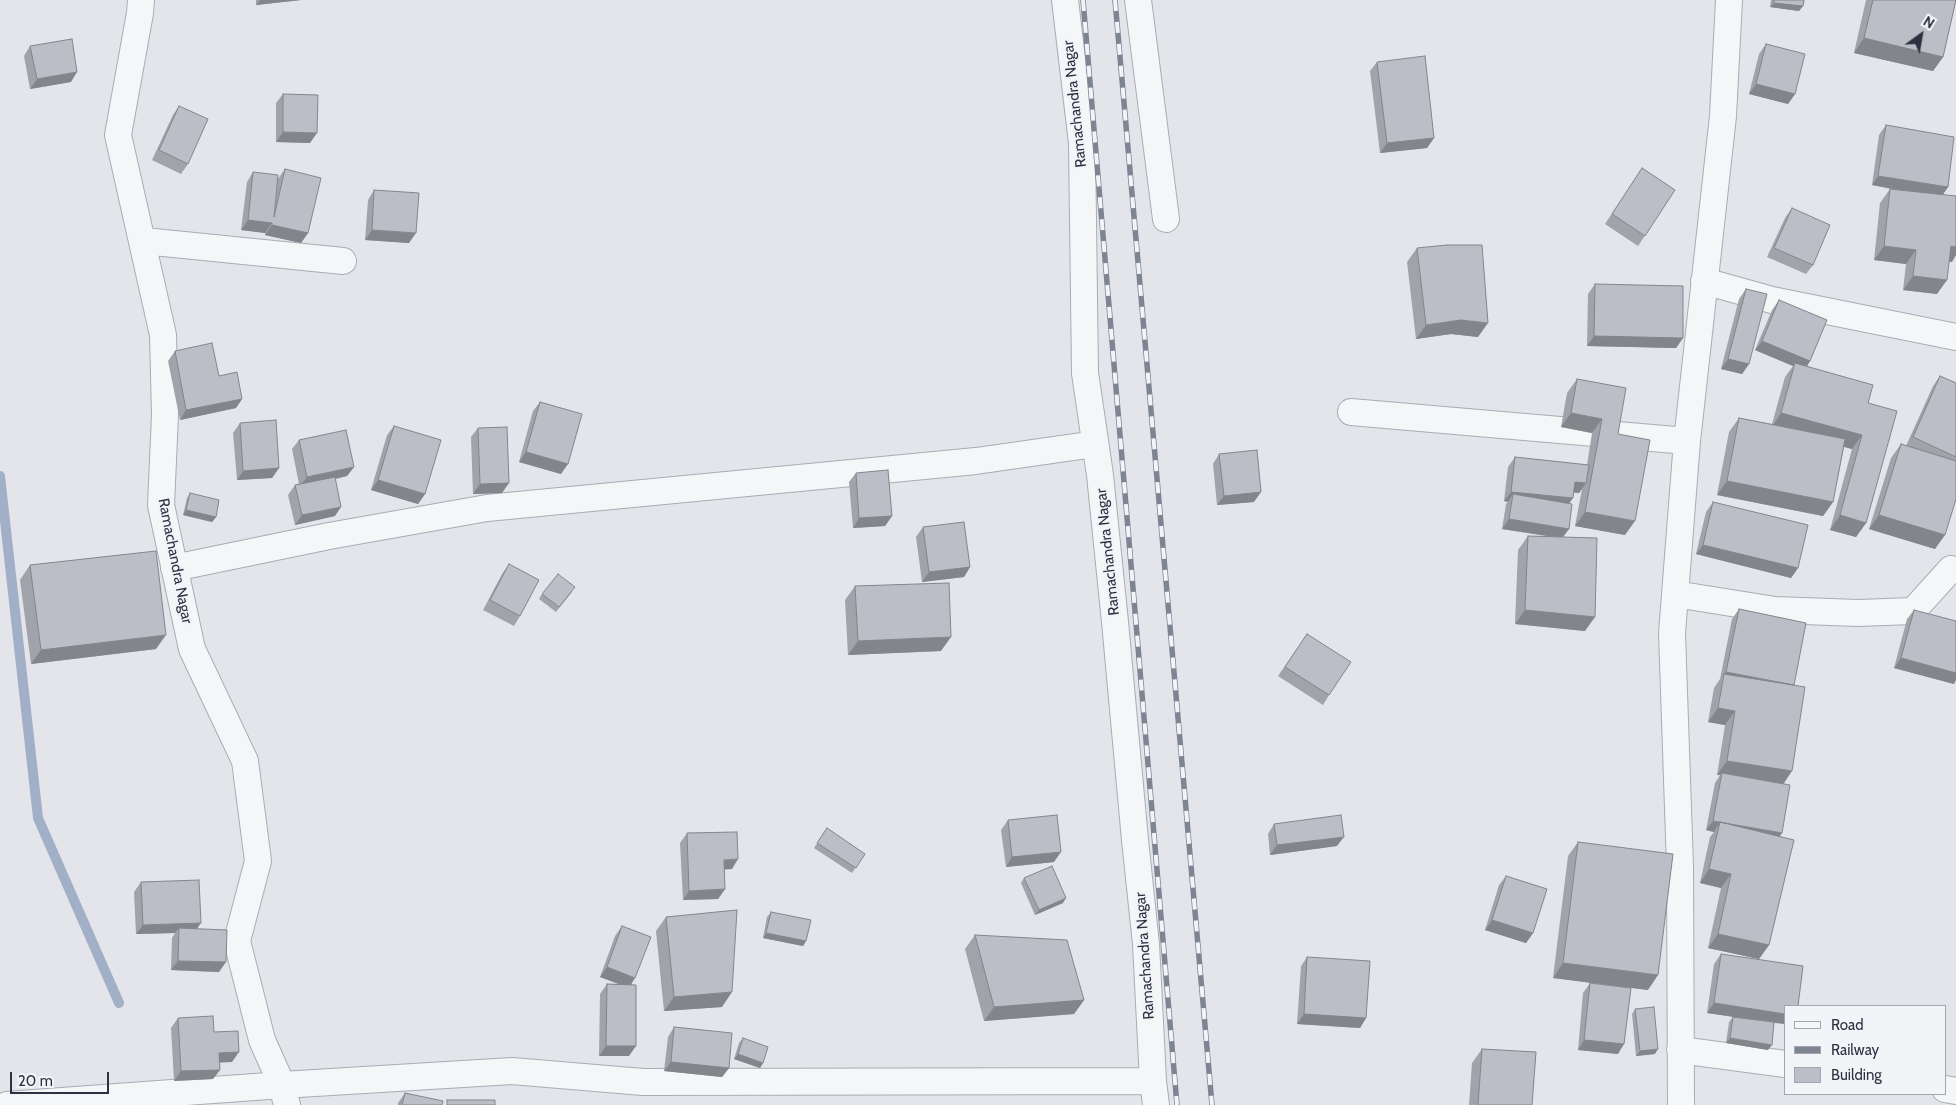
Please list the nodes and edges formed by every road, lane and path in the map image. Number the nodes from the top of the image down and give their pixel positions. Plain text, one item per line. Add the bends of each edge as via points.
1 (141, 0) edge
2 (1065, 0) edge
3 (1138, 0) edge
4 (1729, 0) edge
5 (1166, 219) dead end
6 (144, 242) junction
7 (343, 262) dead end
8 (1704, 282) junction
9 (1956, 336) edge
10 (1351, 412) dead end
11 (1687, 441) junction
12 (1095, 444) junction
13 (174, 568) junction
14 (1951, 569) dead end
15 (1675, 594) junction
16 (1680, 1050) junction
17 (1784, 1064) edge
18 (1155, 1093) edge
19 (284, 1095) edge
20 (7, 1105) edge
21 (1681, 1105) edge

1 - 6 street, Ramachandra Nagar via 118,135
2 - 12 street, Ramachandra Nagar via 1082,143 1085,373
3 - 5 street
4 - 8 street via 1723,116
6 - 7 street
6 - 13 street, Ramachandra Nagar via 163,335 165,415 161,505
8 - 9 street via 1772,300
8 - 11 street
10 - 11 street
11 - 15 street
12 - 13 street via 976,461 487,508
12 - 18 street, Ramachandra Nagar via 1146,944
13 - 19 street, Ramachandra Nagar via 192,649 245,761 258,861 237,941 262,1040
14 - 15 street via 1913,612 1776,610
15 - 16 street via 1672,633 1680,867
16 - 17 street
16 - 21 street
18 - 19 street via 642,1082 512,1071
19 - 20 street

